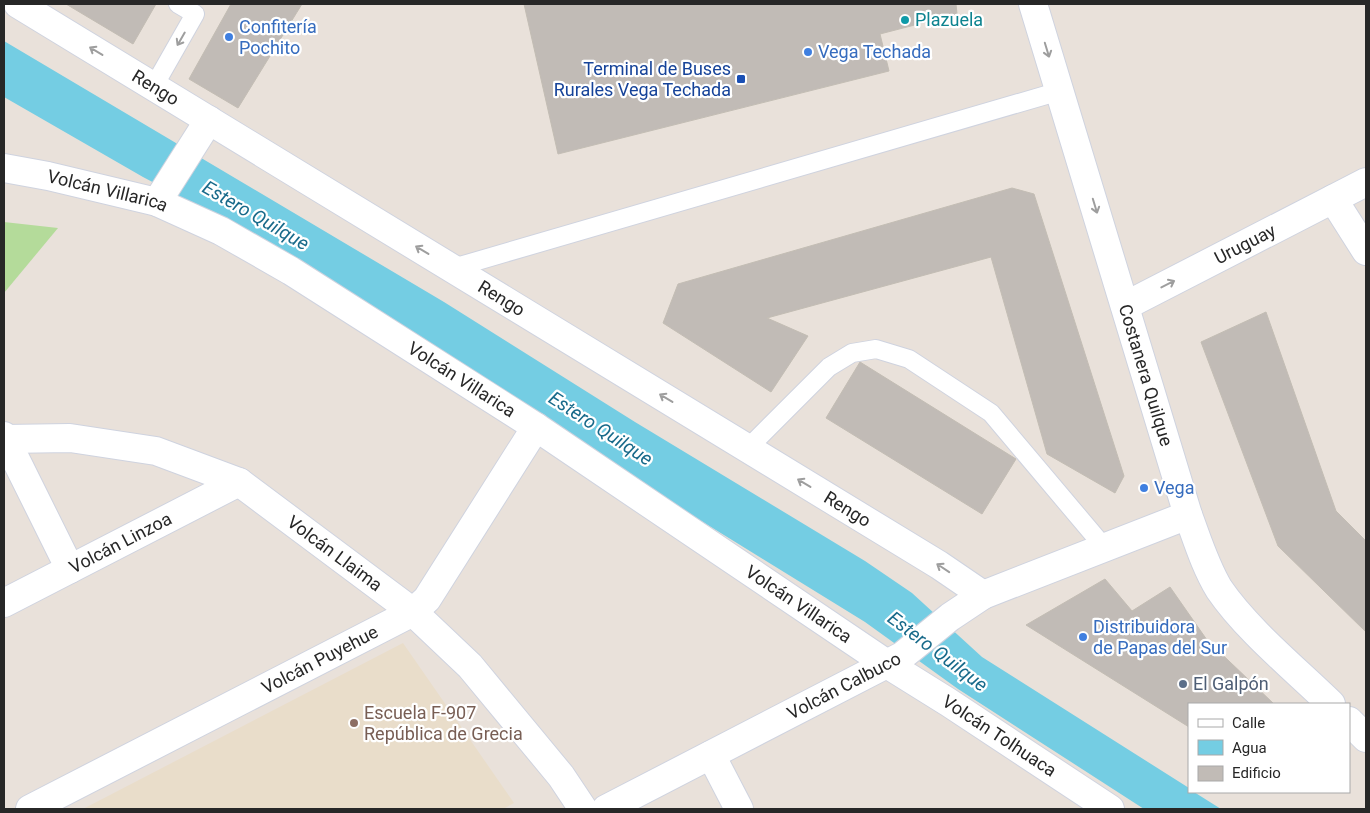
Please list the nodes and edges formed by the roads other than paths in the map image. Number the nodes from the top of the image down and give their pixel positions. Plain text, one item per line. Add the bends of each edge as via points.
1 (18, 4) edge
2 (178, 4) edge
3 (1037, 5) edge
4 (154, 86) junction
5 (1060, 91) junction
6 (209, 120) junction
7 (4, 168) edge
8 (1366, 182) edge
9 (160, 197) junction
10 (1333, 199) junction
11 (1366, 251) edge
12 (453, 268) junction
13 (1125, 306) junction
14 (536, 427) junction
15 (4, 438) edge
16 (748, 448) junction
17 (238, 482) junction
18 (1188, 514) junction
19 (1104, 547) junction
20 (70, 569) junction
21 (983, 595) junction
22 (4, 603) edge
23 (413, 612) junction
24 (894, 660) junction
25 (1330, 703) edge
26 (1350, 722) edge
27 (1366, 738) edge
28 (711, 755) junction
29 (30, 809) edge
30 (582, 809) edge
31 (606, 809) edge
32 (739, 809) edge
33 (1110, 809) edge

4 -> 1 street, Rengo
2 -> 4 lane via 195,14
3 -> 5 street, Costanera Quilque
4 - 6 street, Rengo
5 - 12 lane
5 -> 13 street, Costanera Quilque
6 - 9 street
12 -> 6 street, Rengo
7 - 9 street, Volcán Villarica
8 - 10 street, Uruguay
9 - 14 street, Volcán Villarica via 291,271
10 - 11 street
13 -> 10 street, Uruguay
16 -> 12 street, Rengo
13 - 18 street, Costanera Quilque
14 - 23 street, Volcán Puyehue via 427,599
14 - 24 street, Volcán Villarica
15 - 17 street, Volcán Llaima via 70,438 156,451
15 - 20 street
16 - 19 lane via 829,367 852,353 876,349 909,359 991,413
21 -> 16 street, Rengo
17 - 20 street, Volcán Linzoa
17 - 23 street, Volcán Llaima
18 - 19 street, Volcán Calbuco
18 - 25 street, Costanera Quilque via 1219,588 1261,637
19 - 21 street, Volcán Calbuco
20 - 22 street, Volcán Linzoa
21 - 24 street, Volcán Calbuco
23 - 29 street, Volcán Puyehue
23 - 30 street, Volcán Llaima via 470,666 561,776
24 - 28 street, Volcán Calbuco
24 - 33 street, Volcán Tolhuaca via 948,702
26 - 27 street
28 - 31 street, Volcán Calbuco
28 - 32 street

